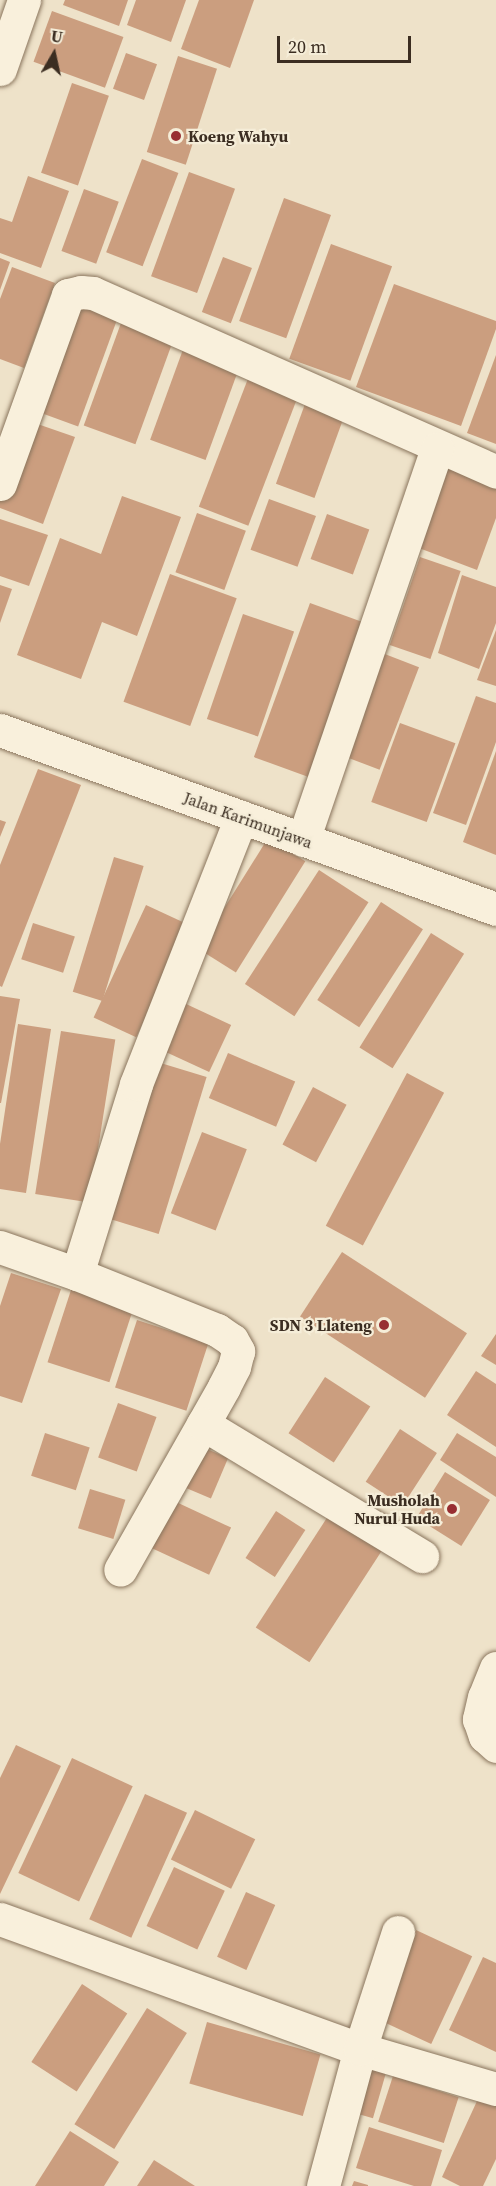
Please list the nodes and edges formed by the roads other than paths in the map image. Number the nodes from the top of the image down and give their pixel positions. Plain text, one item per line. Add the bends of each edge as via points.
1 (24, 0) edge
2 (0, 69) edge
3 (437, 448) junction
4 (496, 472) edge
5 (0, 484) edge
6 (0, 730) edge
7 (241, 817) junction
8 (303, 840) junction
9 (496, 909) edge
10 (0, 1247) edge
11 (77, 1274) junction
12 (203, 1424) junction
13 (422, 1556) dead end
14 (120, 1570) dead end
15 (496, 1668) edge
16 (496, 1746) edge
17 (0, 1919) edge
18 (398, 1932) dead end
19 (360, 2049) junction
20 (496, 2089) edge
21 (323, 2186) edge

1 - 2 street
3 - 4 street
3 - 5 street via 93,293 81,292 68,295
3 - 8 street
6 - 7 street, Jalan Karimunjawa
7 - 8 street, Jalan Karimunjawa
7 - 11 street via 136,1084
8 - 9 street, Jalan Karimunjawa
10 - 11 street
11 - 12 street via 217,1330 232,1340 238,1351 234,1367
12 - 13 street
12 - 14 street
15 - 16 street via 480,1719 485,1736
17 - 19 street
18 - 19 street
19 - 20 street
19 - 21 street

